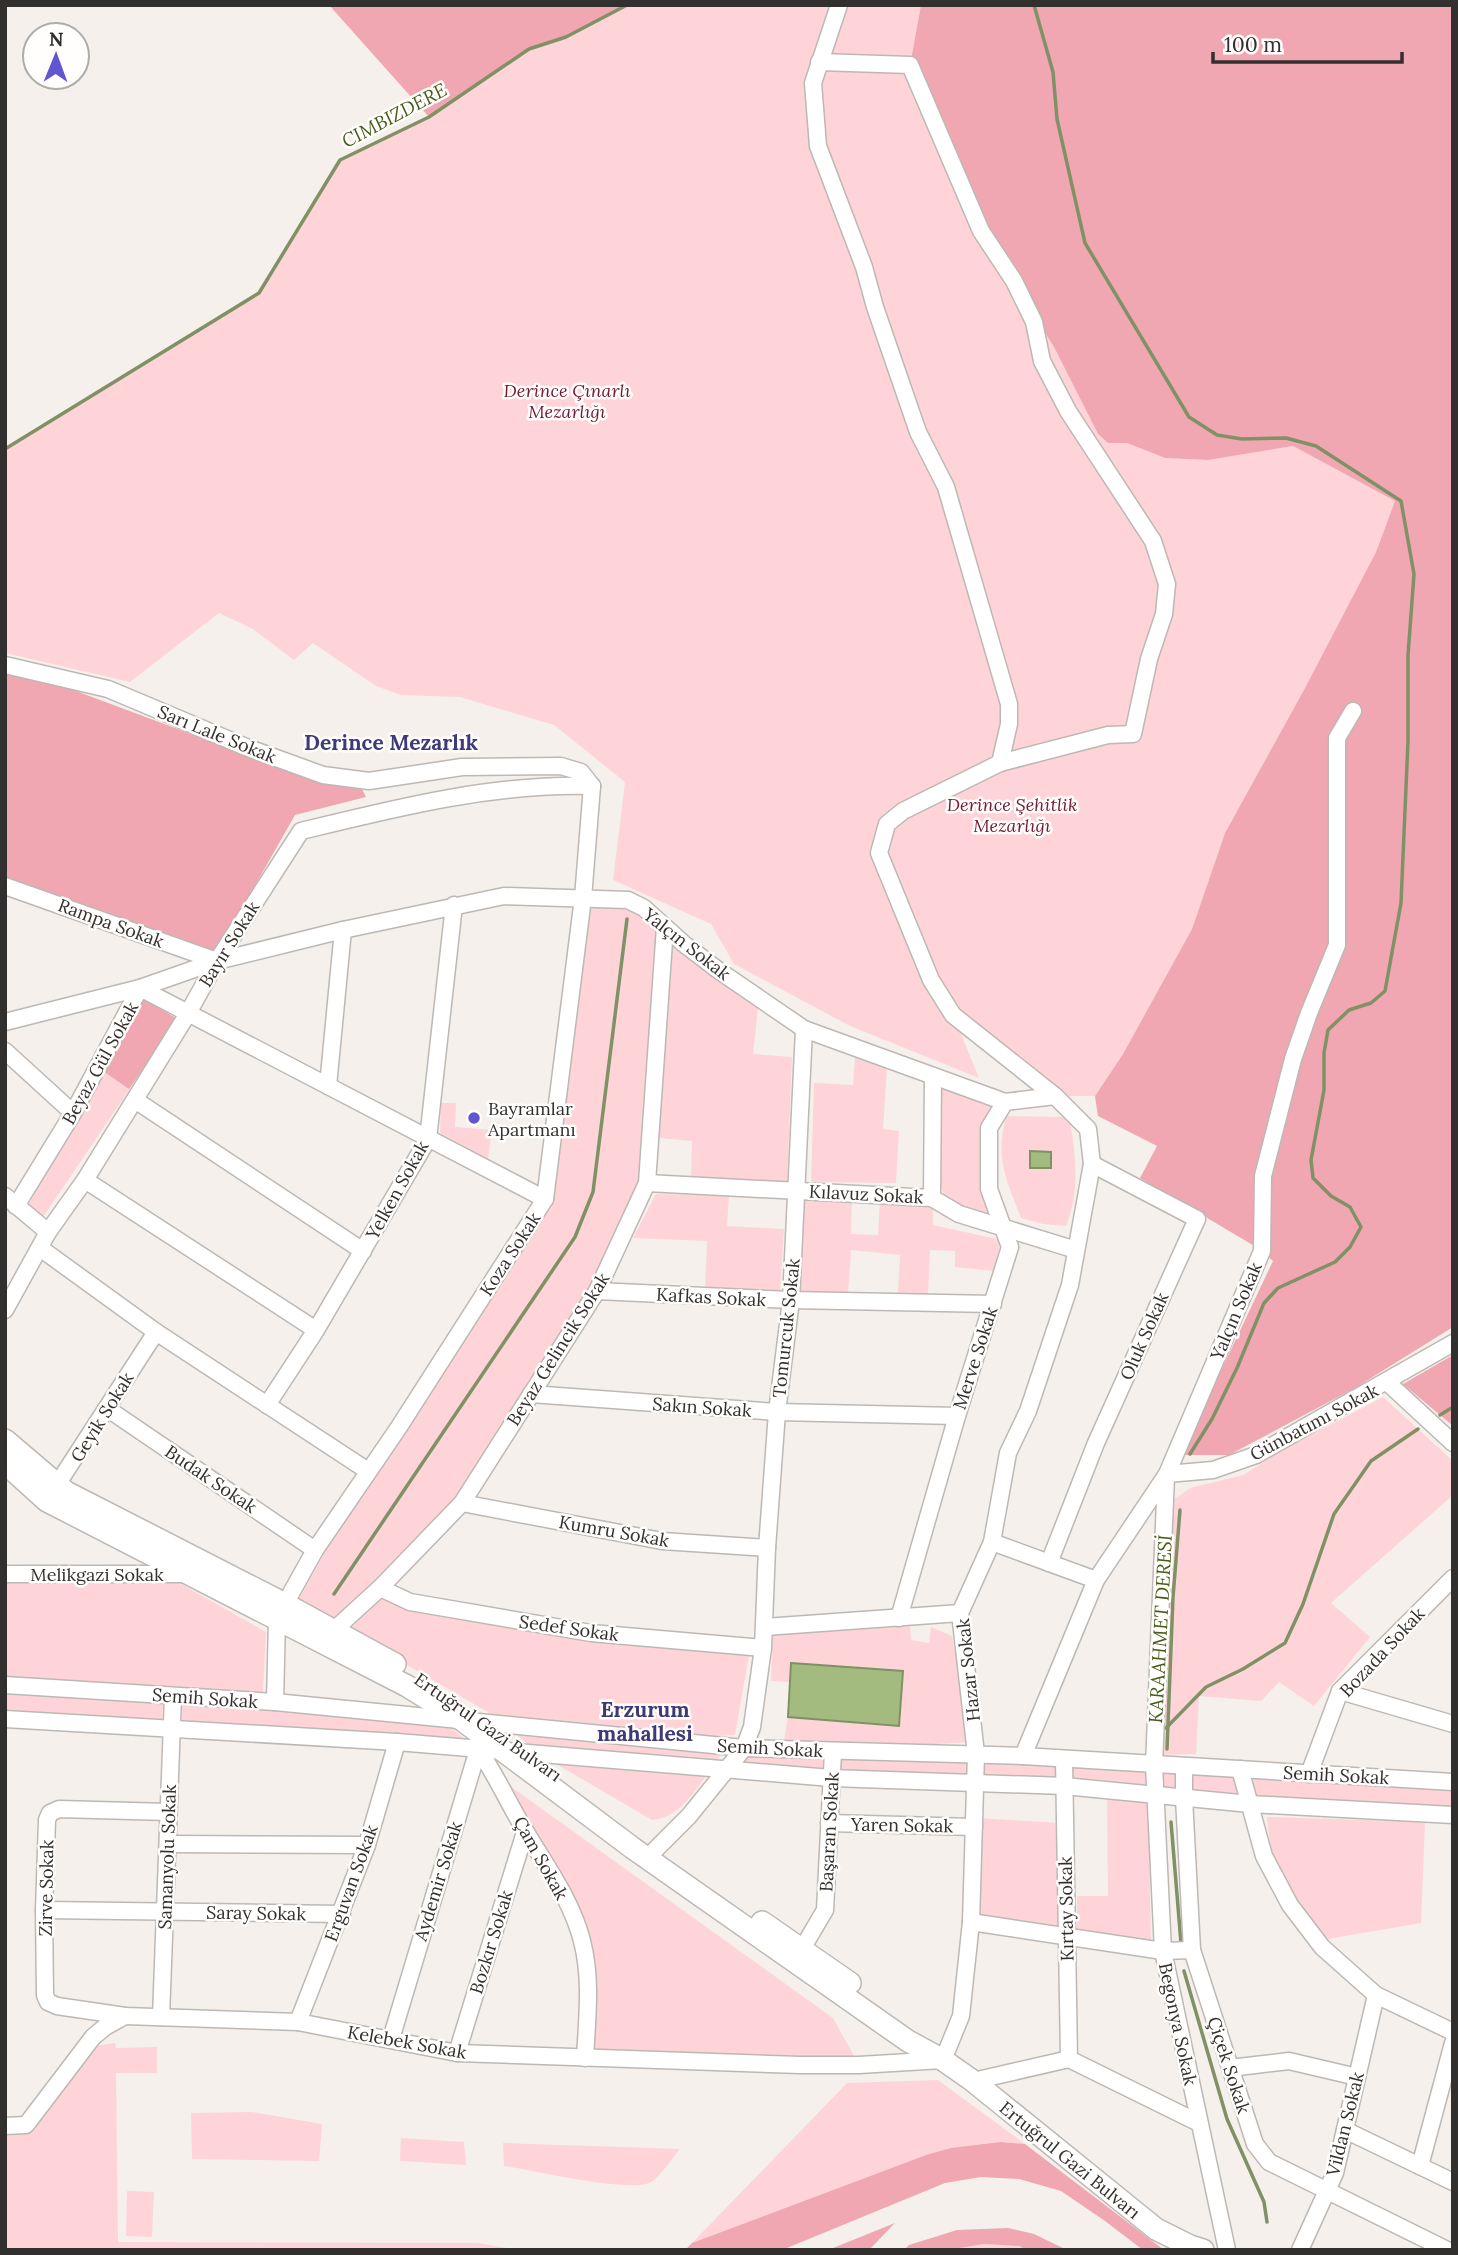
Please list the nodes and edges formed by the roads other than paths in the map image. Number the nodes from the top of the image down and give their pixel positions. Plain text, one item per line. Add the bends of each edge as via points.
1 (839, 5) edge
2 (819, 62) junction
3 (5, 665) edge
4 (1353, 711) dead end
5 (1000, 763) junction
6 (592, 786) junction
7 (5, 886) edge
8 (583, 898) junction
9 (454, 905) junction
10 (665, 927) junction
11 (343, 930) junction
12 (217, 961) junction
13 (141, 988) junction
14 (187, 1014) junction
15 (5, 1022) edge
16 (804, 1029) junction
17 (5, 1051) edge
18 (933, 1076) junction
19 (328, 1086) junction
20 (1055, 1096) junction
21 (135, 1100) junction
22 (1005, 1102) junction
23 (73, 1113) junction
24 (428, 1139) junction
25 (1092, 1164) junction
26 (85, 1180) junction
27 (647, 1183) junction
28 (796, 1191) junction
29 (932, 1198) junction
30 (545, 1199) junction
31 (11, 1201) edge
32 (1004, 1226) junction
33 (48, 1232) junction
34 (40, 1248) junction
35 (1076, 1250) junction
36 (363, 1251) junction
37 (597, 1291) junction
38 (791, 1300) junction
39 (993, 1304) junction
40 (5, 1310) edge
41 (316, 1330) junction
42 (156, 1332) junction
43 (1453, 1343) edge
44 (1387, 1382) junction
45 (531, 1394) junction
46 (267, 1405) junction
47 (108, 1409) junction
48 (777, 1412) junction
49 (957, 1416) junction
50 (5, 1440) edge
51 (1453, 1443) edge
52 (5, 1463) edge
53 (368, 1471) junction
54 (1167, 1474) junction
55 (53, 1493) junction
56 (462, 1503) junction
57 (992, 1542) junction
58 (767, 1548) junction
59 (315, 1550) junction
60 (1049, 1563) junction
61 (5, 1574) edge
62 (188, 1574) junction
63 (1453, 1578) edge
64 (1096, 1580) junction
65 (380, 1588) junction
66 (1435, 1596) junction
67 (1453, 1596) edge
68 (281, 1612) junction
69 (960, 1613) junction
70 (899, 1618) junction
71 (765, 1627) junction
72 (334, 1630) junction
73 (763, 1648) junction
74 (5, 1685) edge
75 (1340, 1691) junction
76 (173, 1696) junction
77 (275, 1702) junction
78 (5, 1719) edge
79 (462, 1720) junction
80 (1453, 1724) edge
81 (172, 1730) junction
82 (481, 1735) junction
83 (397, 1742) junction
84 (744, 1748) junction
85 (503, 1751) junction
86 (833, 1752) junction
87 (529, 1753) junction
88 (976, 1755) junction
89 (1023, 1756) junction
90 (1064, 1759) junction
91 (728, 1768) junction
92 (1240, 1769) junction
93 (1309, 1774) junction
94 (831, 1778) junction
95 (1169, 1781) junction
96 (1453, 1782) edge
97 (975, 1783) junction
98 (1064, 1786) junction
99 (1250, 1804) junction
100 (168, 1812) junction
101 (1453, 1815) edge
102 (829, 1823) junction
103 (974, 1826) junction
104 (525, 1832) junction
105 (168, 1844) junction
106 (367, 1845) junction
107 (655, 1850) junction
108 (44, 1910) junction
109 (164, 1911) junction
110 (342, 1914) junction
111 (971, 1922) junction
112 (1067, 1938) junction
113 (802, 1949) junction
114 (1192, 1950) junction
115 (1163, 1951) junction
116 (1376, 1994) junction
117 (125, 2016) junction
118 (162, 2017) junction
119 (298, 2022) junction
120 (1453, 2032) edge
121 (391, 2039) junction
122 (1453, 2043) edge
123 (457, 2053) junction
124 (585, 2058) junction
125 (1069, 2059) junction
126 (943, 2060) junction
127 (1230, 2068) junction
128 (1357, 2077) junction
129 (973, 2081) junction
130 (1199, 2123) junction
131 (5, 2126) edge
132 (1345, 2130) junction
133 (1420, 2166) junction
134 (1453, 2182) edge
135 (1327, 2191) junction
136 (1203, 2250) edge
137 (1227, 2250) edge
138 (1300, 2250) edge
139 (1447, 2250) edge

1 - 2 street
2 - 5 street via 813,83 818,145 918,432 946,486 1009,704
2 - 5 street via 910,65 981,231 1034,322 1042,361 1068,411 1153,541 1167,584 1164,614 1133,734 1108,735
3 - 6 street, Sarı Lale Sokak via 108,690 323,775 369,781 462,767 561,766 581,772
4 - 54 street, Yalçın Sokak via 1337,738 1337,945 1293,1059 1263,1176 1262,1251
5 - 20 street via 903,811 887,824 879,853 931,980 953,1015
6 - 8 street, Koza Sokak
6 - 12 street, Bayır Sokak via 491,792 301,831
7 - 12 street, Rampa Sokak
8 - 9 street, Yalçın Sokak via 504,897
8 - 10 street, Yalçın Sokak via 628,900
8 - 30 street, Koza Sokak
9 - 11 street, Yalçın Sokak
9 - 24 street, Yelken Sokak
10 - 16 street, Yalçın Sokak
10 - 27 street, Beyaz Gelincik Sokak
11 - 12 street, Yalçın Sokak
11 - 19 street
12 - 13 street, Beyaz Gül Sokak
12 - 14 street, Bayır Sokak
13 - 14 street
13 - 15 street
13 - 23 street, Beyaz Gül Sokak
14 - 19 street
14 - 21 street, Bayır Sokak
16 - 18 street, Yalçın Sokak
16 - 28 street, Tomurcuk Sokak
17 - 23 street
18 - 22 street, Yalçın Sokak
18 - 29 street
19 - 24 street
20 - 22 street, Yalçın Sokak
20 - 25 street, Hazar Sokak via 1088,1129
21 - 26 street, Bayır Sokak
21 - 36 street
22 - 32 street, Merve Sokak via 989,1128 989,1189
23 - 31 street, Beyaz Gül Sokak
24 - 30 street
24 - 36 street, Yelken Sokak
25 - 35 street, Hazar Sokak
25 - 60 street, Oluk Sokak via 1197,1219 1096,1443
26 - 33 street, Bayır Sokak
26 - 41 street
27 - 28 street, Kılavuz Sokak
27 - 37 street, Beyaz Gelincik Sokak
28 - 29 street, Kılavuz Sokak
28 - 38 street, Tomurcuk Sokak
29 - 32 street, Kılavuz Sokak via 959,1214
30 - 53 street, Koza Sokak
31 - 33 street
32 - 35 street, Kılavuz Sokak
32 - 39 street, Merve Sokak via 1010,1247
33 - 34 street, Bayır Sokak
34 - 40 street, Bayır Sokak
34 - 42 street
35 - 57 street, Hazar Sokak via 1070,1285 1028,1411 1008,1453
36 - 41 street, Yelken Sokak
37 - 38 street, Kafkas Sokak
37 - 45 street, Beyaz Gelincik Sokak
38 - 39 street, Kafkas Sokak
38 - 48 street, Tomurcuk Sokak
39 - 49 street, Merve Sokak
41 - 46 street, Yelken Sokak
42 - 46 street
42 - 47 street, Geyik Sokak
43 - 44 street, Günbatımı Sokak
44 - 51 street
44 - 54 street, Günbatımı Sokak via 1256,1455 1213,1470
45 - 48 street, Sakın Sokak
45 - 56 street, Beyaz Gelincik Sokak
46 - 53 street
47 - 55 street, Geyik Sokak
47 - 59 street, Budak Sokak
48 - 49 street, Sakın Sokak
48 - 58 street, Tomurcuk Sokak
49 - 70 street, Merve Sokak
50 - 55 main road, Ertuğrul Gazi Bulvarı
52 - 55 main road, Ertuğrul Gazi Bulvarı
53 - 59 street, Koza Sokak
54 - 64 street, Yalçın Sokak
54 - 95 street, Begonya Sokak
55 - 62 main road, Ertuğrul Gazi Bulvarı
55 - 68 main road, Ertuğrul Gazi Bulvarı via 66,1492
56 - 58 street, Kumru Sokak via 662,1541
56 - 65 street, Beyaz Gelincik Sokak
57 - 60 street
57 - 69 street, Hazar Sokak
58 - 71 street, Tomurcuk Sokak
59 - 68 street, Koza Sokak
60 - 64 street
61 - 62 street, Melikgazi Sokak
62 - 68 main road, Ertuğrul Gazi Bulvarı
63 - 66 street, Bozada Sokak
64 - 89 street, Yalçın Sokak
65 - 72 street, Beyaz Gelincik Sokak
65 - 73 street, Sedef Sokak via 410,1602 591,1633
66 - 67 street
66 - 75 street, Bozada Sokak
68 - 72 main road, Ertuğrul Gazi Bulvarı
68 - 77 street
68 - 79 main road, Ertuğrul Gazi Bulvarı
69 - 70 street
69 - 88 street, Hazar Sokak
70 - 71 street
71 - 73 street, Tomurcuk Sokak
72 - 82 main road, Ertuğrul Gazi Bulvarı via 408,1672
73 - 84 street, Tomurcuk Sokak via 752,1727
74 - 76 street, Semih Sokak
75 - 80 street
75 - 93 street, Bozada Sokak
76 - 77 street, Semih Sokak
76 - 81 street, Samanyolu Sokak
77 - 79 street, Semih Sokak
78 - 81 street, Semih Sokak
79 - 82 main road, Ertuğrul Gazi Bulvarı
81 - 83 street, Semih Sokak
81 - 100 street, Samanyolu Sokak
82 - 83 street, Semih Sokak
82 - 84 street, Semih Sokak
82 - 85 main road, Ertuğrul Gazi Bulvarı
82 - 87 main road, Ertuğrul Gazi Bulvarı
82 - 104 street, Çam Sokak
82 - 121 street, Aydemir Sokak
83 - 106 street, Erguvan Sokak
84 - 86 street, Semih Sokak
84 - 91 street
85 - 87 street, Semih Sokak
85 - 126 main road, Ertuğrul Gazi Bulvarı via 645,1857 908,2041
86 - 88 street, Semih Sokak
86 - 94 street, Başaran Sokak
87 - 91 street, Semih Sokak
87 - 107 main road, Ertuğrul Gazi Bulvarı
88 - 89 street, Semih Sokak
88 - 97 street, Hazar Sokak
89 - 90 street, Semih Sokak
90 - 95 street, Semih Sokak
90 - 98 street, Kırtay Sokak
91 - 94 street, Semih Sokak
91 - 107 street
92 - 93 street, Semih Sokak
92 - 95 street, Semih Sokak
92 - 99 street
93 - 96 street, Semih Sokak
94 - 97 street, Semih Sokak
94 - 102 street, Başaran Sokak
95 - 98 street, Semih Sokak
95 - 99 street, Semih Sokak
95 - 114 street, Çiçek Sokak
95 - 115 street, Begonya Sokak
97 - 98 street, Semih Sokak
97 - 103 street, Hazar Sokak
98 - 112 street, Kırtay Sokak
99 - 101 street, Semih Sokak
99 - 116 street via 1264,1856 1290,1905 1322,1947
100 - 105 street, Samanyolu Sokak
100 - 108 street, Zirve Sokak via 59,1809 50,1813
102 - 103 street, Yaren Sokak
102 - 113 street, Başaran Sokak via 825,1910
103 - 111 street, Hazar Sokak
104 - 123 street, Bozkır Sokak
104 - 124 street, Çam Sokak via 554,1875 582,1940 589,1996
105 - 106 street
105 - 109 street, Samanyolu Sokak
106 - 110 street, Erguvan Sokak
107 - 113 main road, Ertuğrul Gazi Bulvarı
108 - 109 street, Saray Sokak
108 - 117 street, Zirve Sokak via 48,2002
109 - 110 street, Saray Sokak
109 - 118 street, Samanyolu Sokak
110 - 119 street, Erguvan Sokak
111 - 112 street
111 - 126 street, Hazar Sokak via 961,2016
112 - 115 street
112 - 125 street, Kırtay Sokak
113 - 126 main road, Ertuğrul Gazi Bulvarı via 920,2033
114 - 115 street
114 - 127 street, Çiçek Sokak
115 - 130 street, Begonya Sokak
116 - 120 street
116 - 128 street, Vildan Sokak
117 - 118 street, Kelebek Sokak
117 - 131 street via 93,2037 26,2125
118 - 119 street, Kelebek Sokak
119 - 121 street, Kelebek Sokak
121 - 123 street, Kelebek Sokak
122 - 133 street
123 - 124 street, Kelebek Sokak
124 - 126 street, Kelebek Sokak via 800,2065
125 - 129 street
125 - 130 street
126 - 129 main road, Ertuğrul Gazi Bulvarı
127 - 128 street via 1289,2061
127 - 135 street, Çiçek Sokak via 1255,2144 1269,2162
128 - 132 street, Vildan Sokak
129 - 136 main road, Ertuğrul Gazi Bulvarı via 1156,2229
130 - 137 street, Begonya Sokak
132 - 133 street
132 - 135 street, Vildan Sokak
133 - 134 street
135 - 138 street, Vildan Sokak
135 - 139 street, Çiçek Sokak

